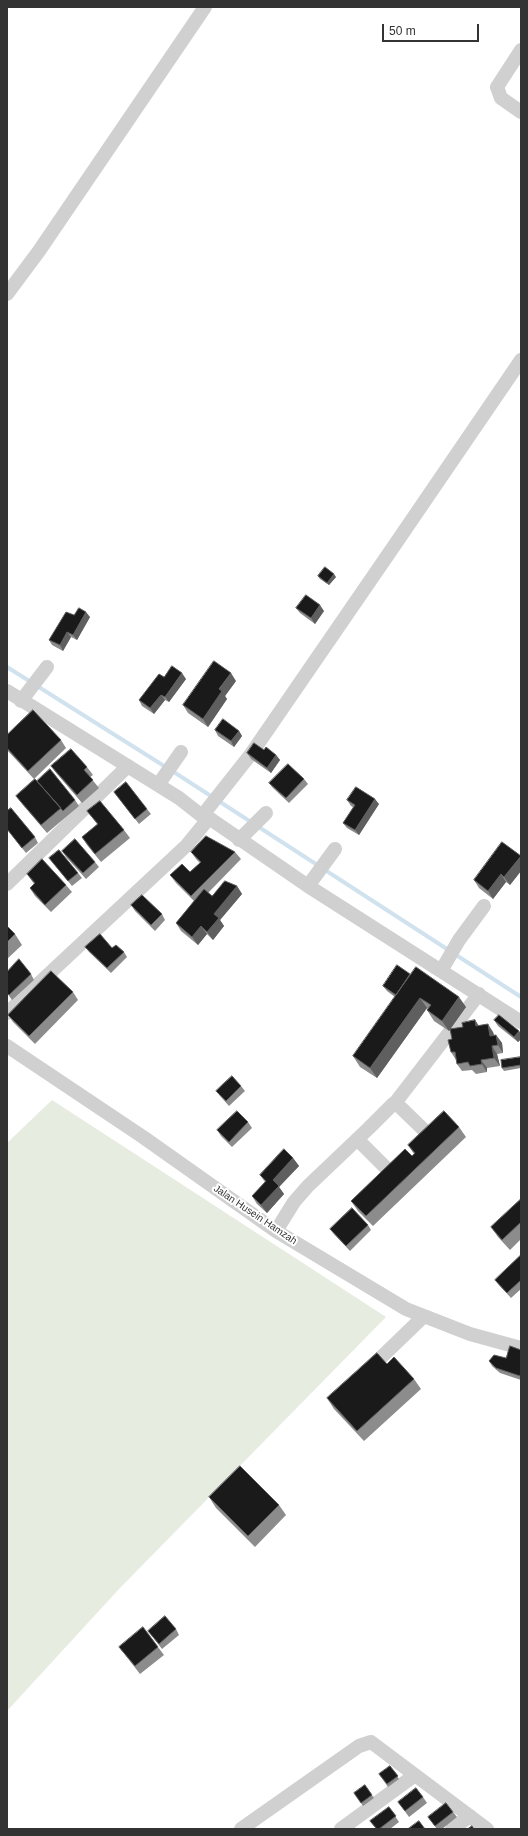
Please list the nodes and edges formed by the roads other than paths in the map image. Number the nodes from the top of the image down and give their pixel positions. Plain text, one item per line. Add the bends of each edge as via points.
1 (205, 7) edge
2 (521, 50) edge
3 (521, 112) edge
4 (7, 294) edge
5 (521, 360) edge
6 (44, 671) dead end
7 (7, 691) edge
8 (23, 698) junction
9 (179, 755) dead end
10 (128, 766) junction
11 (160, 781) junction
12 (206, 815) junction
13 (262, 817) dead end
14 (241, 838) junction
15 (332, 852) dead end
16 (309, 883) junction
17 (7, 884) edge
18 (484, 906) dead end
19 (443, 967) junction
20 (479, 994) junction
21 (7, 1013) edge
22 (521, 1022) edge
23 (7, 1046) edge
24 (395, 1103) junction
25 (429, 1135) edge
26 (358, 1140) junction
27 (387, 1169) edge
28 (276, 1231) junction
29 (423, 1317) junction
30 (521, 1348) edge
31 (360, 1378) edge
32 (415, 1775) junction
33 (470, 1816) junction
34 (241, 1829) edge
35 (341, 1829) edge
36 (452, 1829) edge
37 (487, 1829) edge

1 - 4 street
2 - 3 street via 497,87 501,98
5 - 12 street
6 - 8 street
7 - 8 street
8 - 10 street
9 - 11 street
10 - 11 street
10 - 17 street
11 - 12 street via 179,798
12 - 14 street
12 - 21 street via 187,845
13 - 14 street
14 - 16 street
15 - 16 street
16 - 19 street
18 - 19 street
19 - 20 street
20 - 22 street
20 - 24 street
23 - 28 street, Jalan Husein Hamzah via 143,1137
24 - 25 street
24 - 26 street
26 - 27 street
26 - 28 street via 308,1186 294,1202
28 - 29 street, Jalan Husein Hamzah
29 - 30 street, Jalan Husein Hamzah via 470,1334
29 - 31 street
32 - 33 street
32 - 34 street via 371,1742 365,1743
32 - 35 street
33 - 36 street
33 - 37 street

